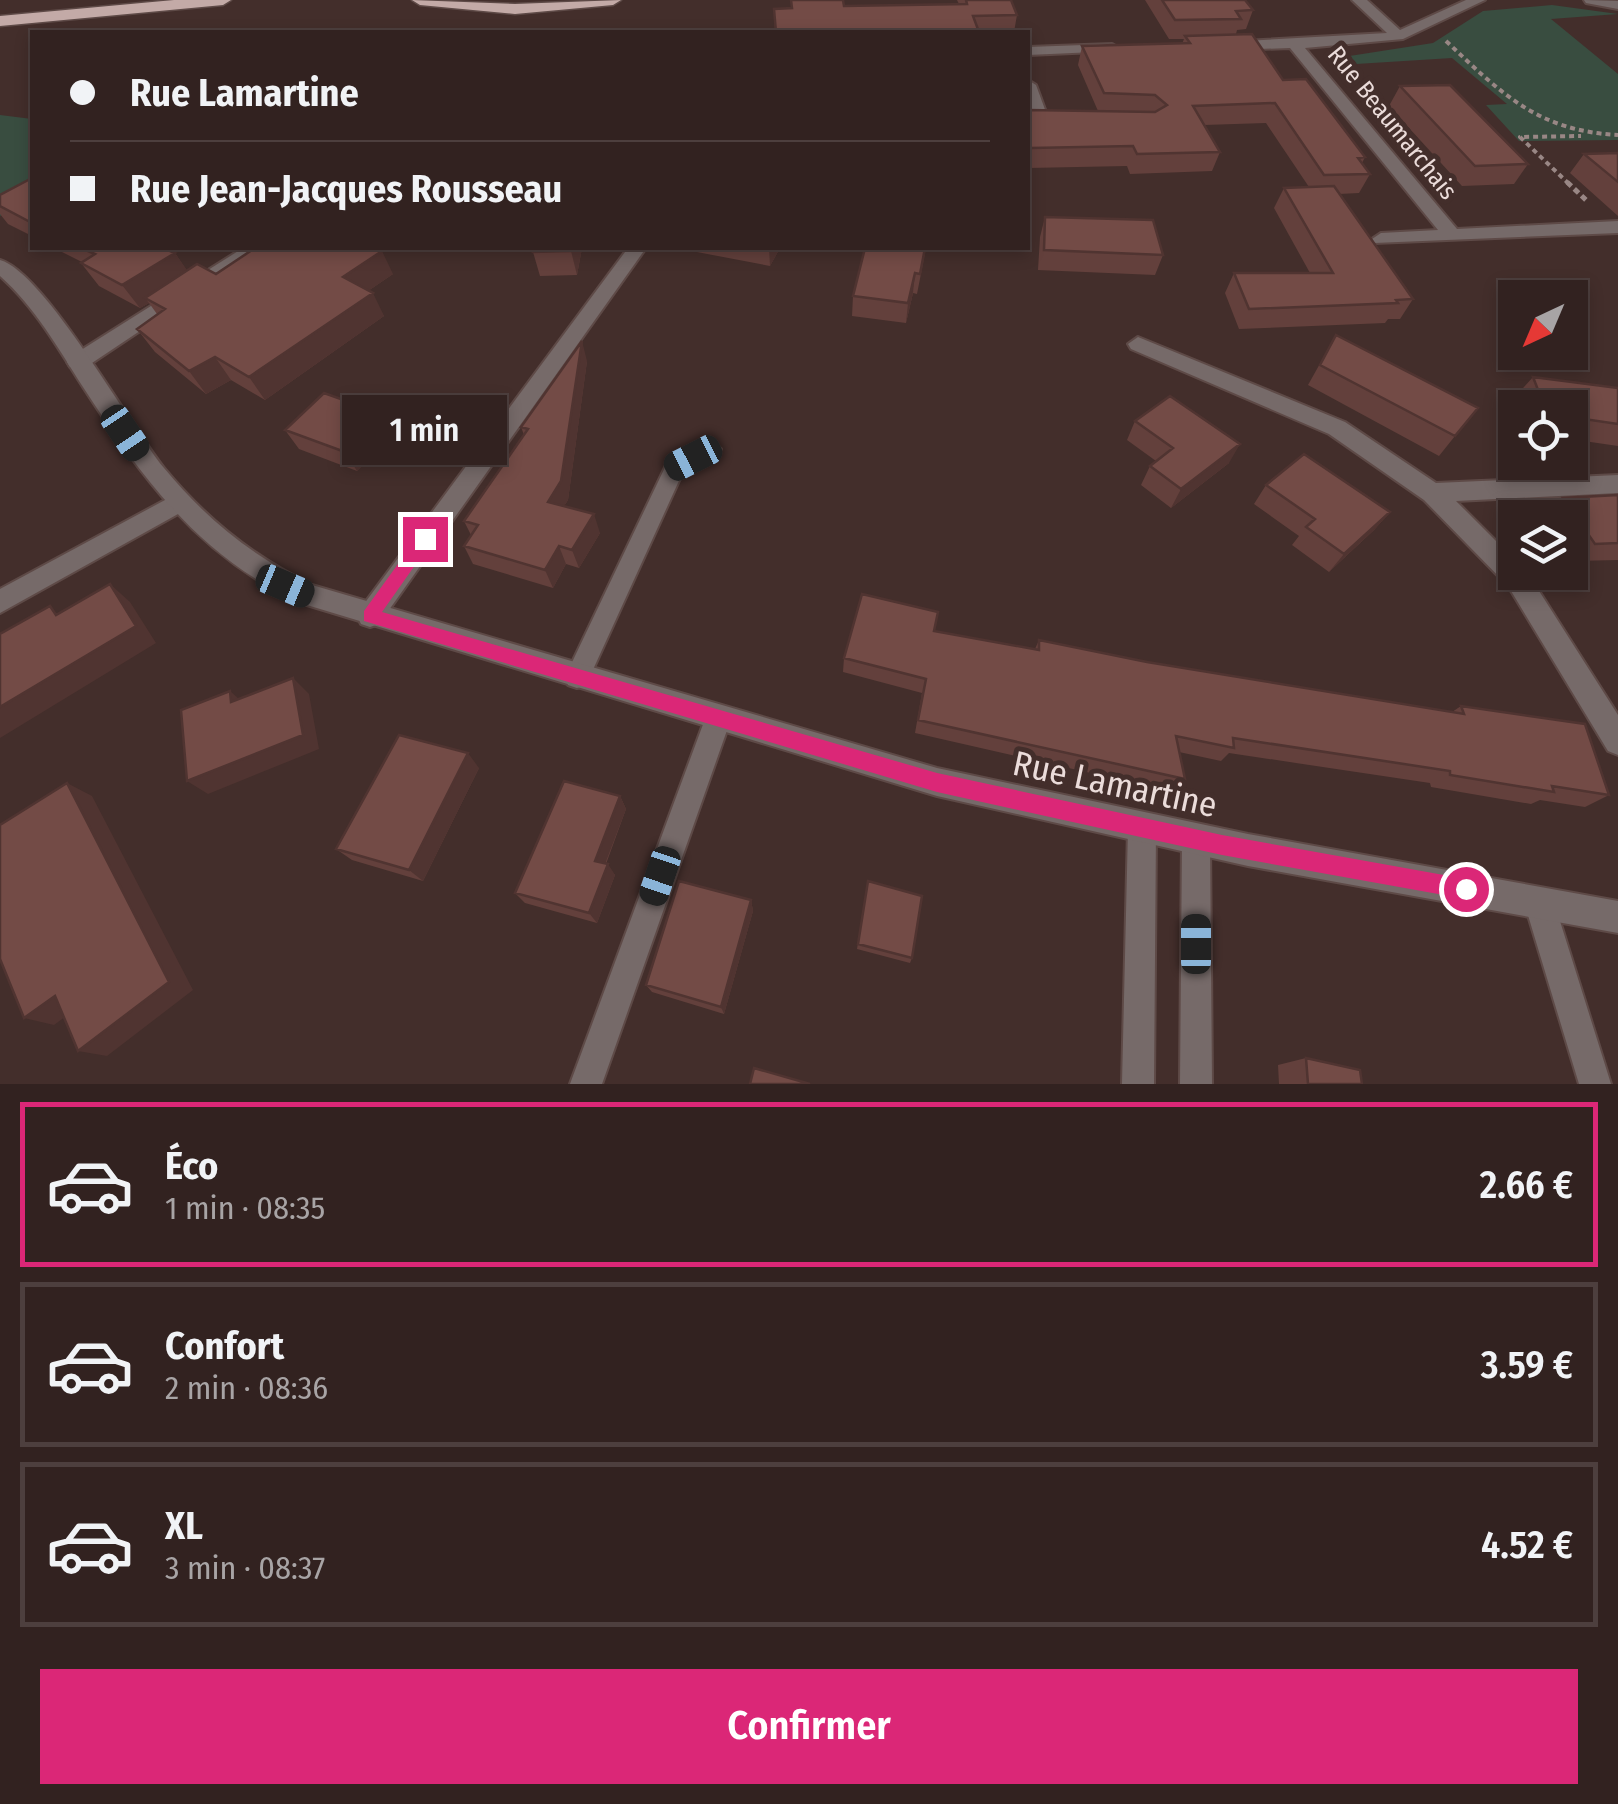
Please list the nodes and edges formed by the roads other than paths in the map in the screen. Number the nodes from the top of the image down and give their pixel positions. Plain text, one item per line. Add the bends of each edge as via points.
1 (137, 0) edge
2 (223, 0) edge
3 (420, 0) edge
4 (613, 0) edge
5 (1359, 0) edge
6 (1478, 0) edge
7 (1591, 0) edge
8 (1618, 5) edge
9 (0, 9) edge
10 (0, 21) edge
11 (1398, 36) junction
12 (1294, 44) junction
13 (1215, 46) edge
14 (1136, 48) edge
15 (1030, 51) edge
16 (1030, 90) edge
17 (1077, 121) edge
18 (1616, 227) edge
19 (1450, 234) junction
20 (1381, 239) dead end
21 (252, 250) edge
22 (636, 250) edge
23 (0, 266) edge
24 (1138, 344) dead end
25 (78, 362) junction
26 (711, 449) dead end
27 (1618, 484) edge
28 (1432, 493) junction
29 (178, 502) junction
30 (0, 602) edge
31 (370, 616) junction
32 (592, 682) junction
33 (718, 719) junction
34 (1618, 742) edge
35 (1142, 829) junction
36 (1196, 840) junction
37 (1539, 902) junction
38 (1618, 917) edge
39 (586, 1084) edge
40 (1138, 1084) edge
41 (1196, 1084) edge
42 (1596, 1084) edge

1 - 9 highway
2 - 10 highway
3 - 4 highway via 516,10
5 - 11 street
6 - 11 street
7 - 8 street
11 - 12 street
12 - 13 street
12 - 19 street, Rue Beaumarchais
14 - 15 street
16 - 17 street via 1041,120
18 - 19 street
19 - 20 street
21 - 25 street
22 - 31 street
23 - 25 street, Rue Lamartine via 30,293
24 - 28 street via 1337,428
25 - 29 street, Rue Lamartine
26 - 32 lane via 675,468
27 - 28 street
28 - 34 street via 1517,578
29 - 30 street
29 - 31 street, Rue Lamartine via 215,541 269,579
31 - 32 street, Rue Lamartine
32 - 33 street, Rue Lamartine
33 - 35 street, Rue Lamartine via 937,782
33 - 39 lane
35 - 36 street, Rue Lamartine
35 - 40 lane
36 - 37 street, Rue Lamartine
36 - 41 lane
37 - 38 street, Rue Lamartine
37 - 42 lane

